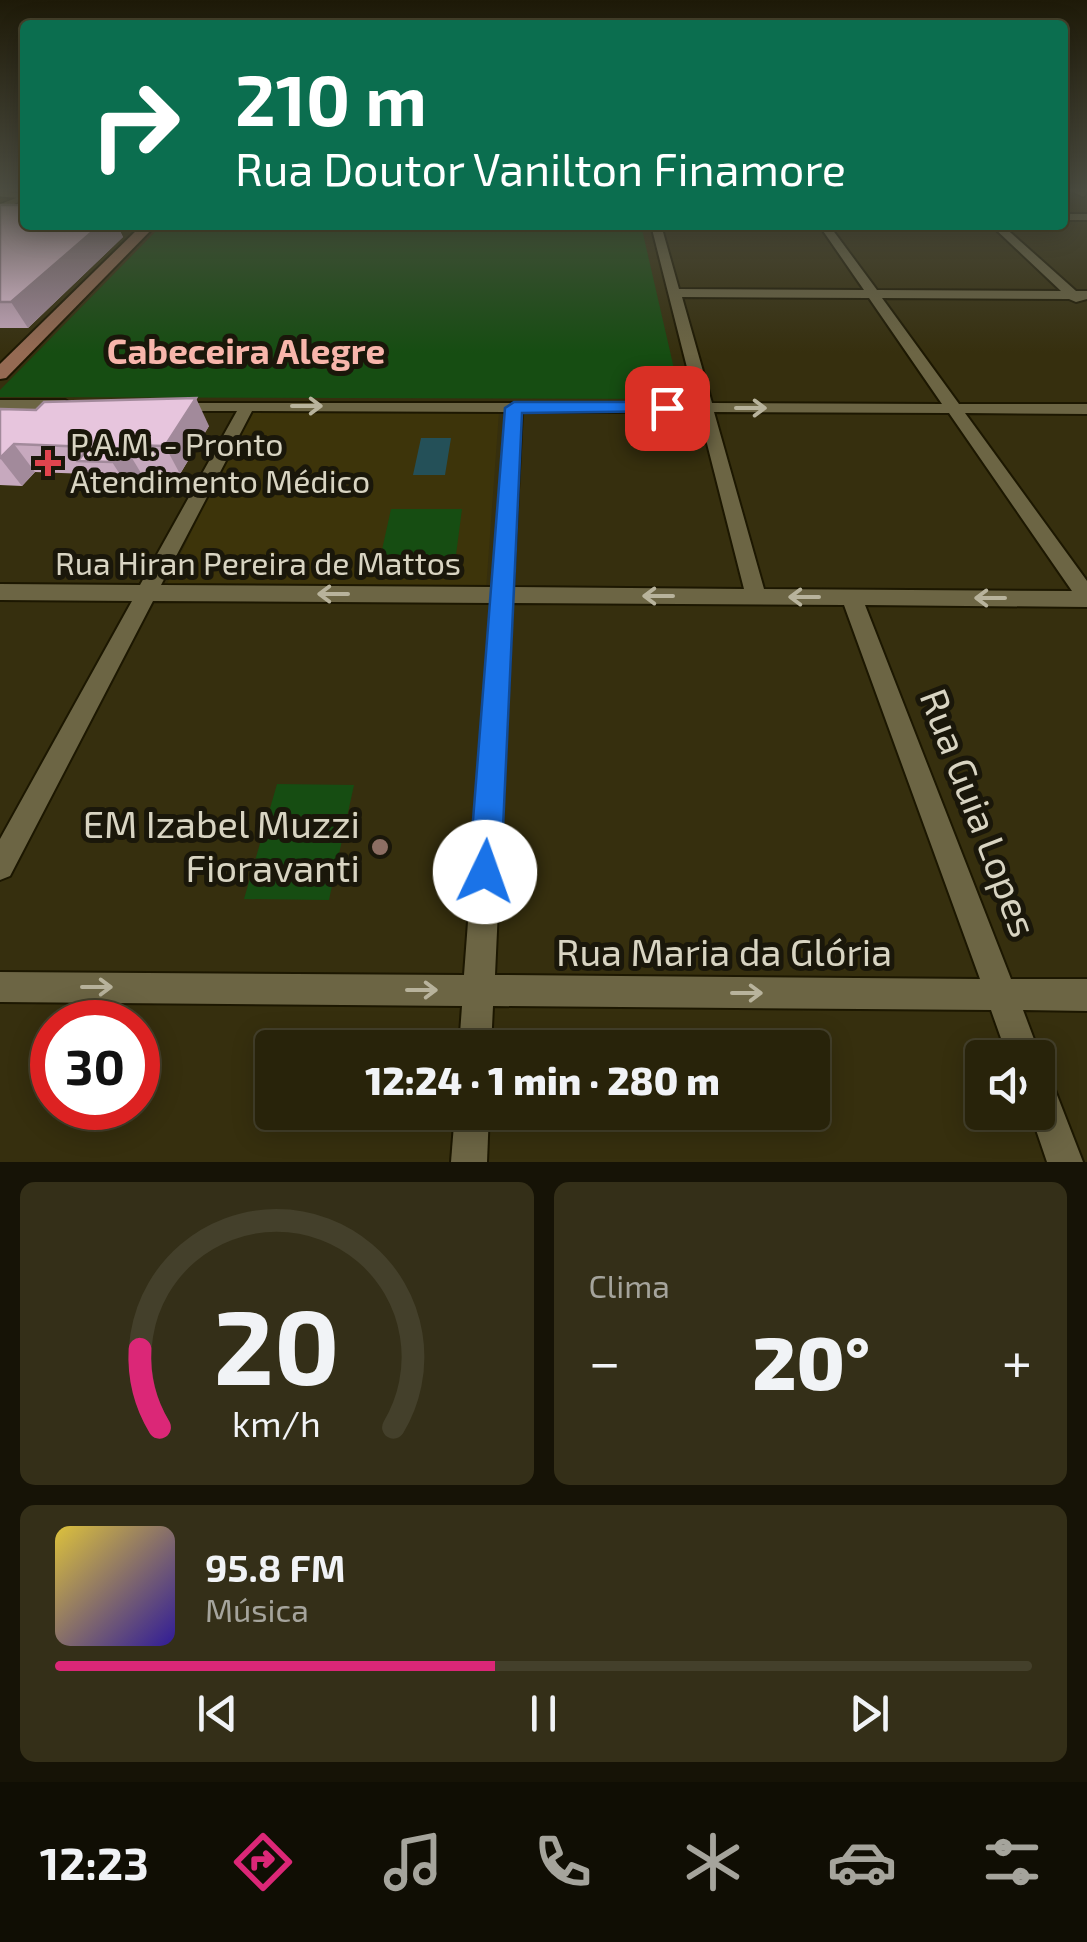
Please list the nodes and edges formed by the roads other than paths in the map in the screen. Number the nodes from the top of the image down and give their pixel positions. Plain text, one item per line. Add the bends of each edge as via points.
1 (129, 245) edge
2 (662, 245) edge
3 (839, 245) edge
4 (1018, 245) edge
5 (676, 293) junction
6 (874, 294) junction
7 (1072, 294) junction
8 (1087, 295) edge
9 (1087, 308) edge
10 (0, 374) edge
11 (0, 405) edge
12 (76, 405) edge
13 (152, 406) edge
14 (247, 406) junction
15 (514, 408) junction
16 (705, 408) junction
17 (956, 409) junction
18 (1087, 409) edge
19 (0, 592) edge
20 (147, 593) junction
21 (502, 596) junction
22 (756, 597) junction
23 (852, 598) junction
24 (1087, 598) edge
25 (0, 866) edge
26 (0, 987) edge
27 (478, 990) junction
28 (1001, 995) junction
29 (1087, 996) edge
30 (476, 1030) edge
31 (1018, 1040) edge
32 (471, 1130) edge
33 (1054, 1130) edge
34 (470, 1162) edge
35 (1066, 1162) edge

1 - 10 street
2 - 5 street
3 - 6 street
4 - 7 street
5 - 6 street
5 - 16 street
6 - 7 street
6 - 17 street
7 - 8 street
7 - 9 street
11 - 12 street
13 - 14 street
14 -> 15 street
14 - 20 street
15 - 16 street
15 - 21 street
16 -> 17 street
16 - 22 street
17 - 18 street
17 - 24 street
19 - 20 street, Rua Hiran Pereira de Mattos
21 -> 20 street, Rua Hiran Pereira de Mattos
20 - 25 street
22 -> 21 street, Rua Hiran Pereira de Mattos
21 - 27 street
23 -> 22 street, Rua Hiran Pereira de Mattos
24 -> 23 street, Rua Hiran Pereira de Mattos
23 - 28 street, Rua Guia Lopes
26 -> 27 street, Rua Maria da Glória
27 -> 28 street, Rua Maria da Glória
27 - 30 street
28 - 29 street, Rua Maria da Glória
28 - 31 street, Rua Guia Lopes
32 - 34 street
33 - 35 street

